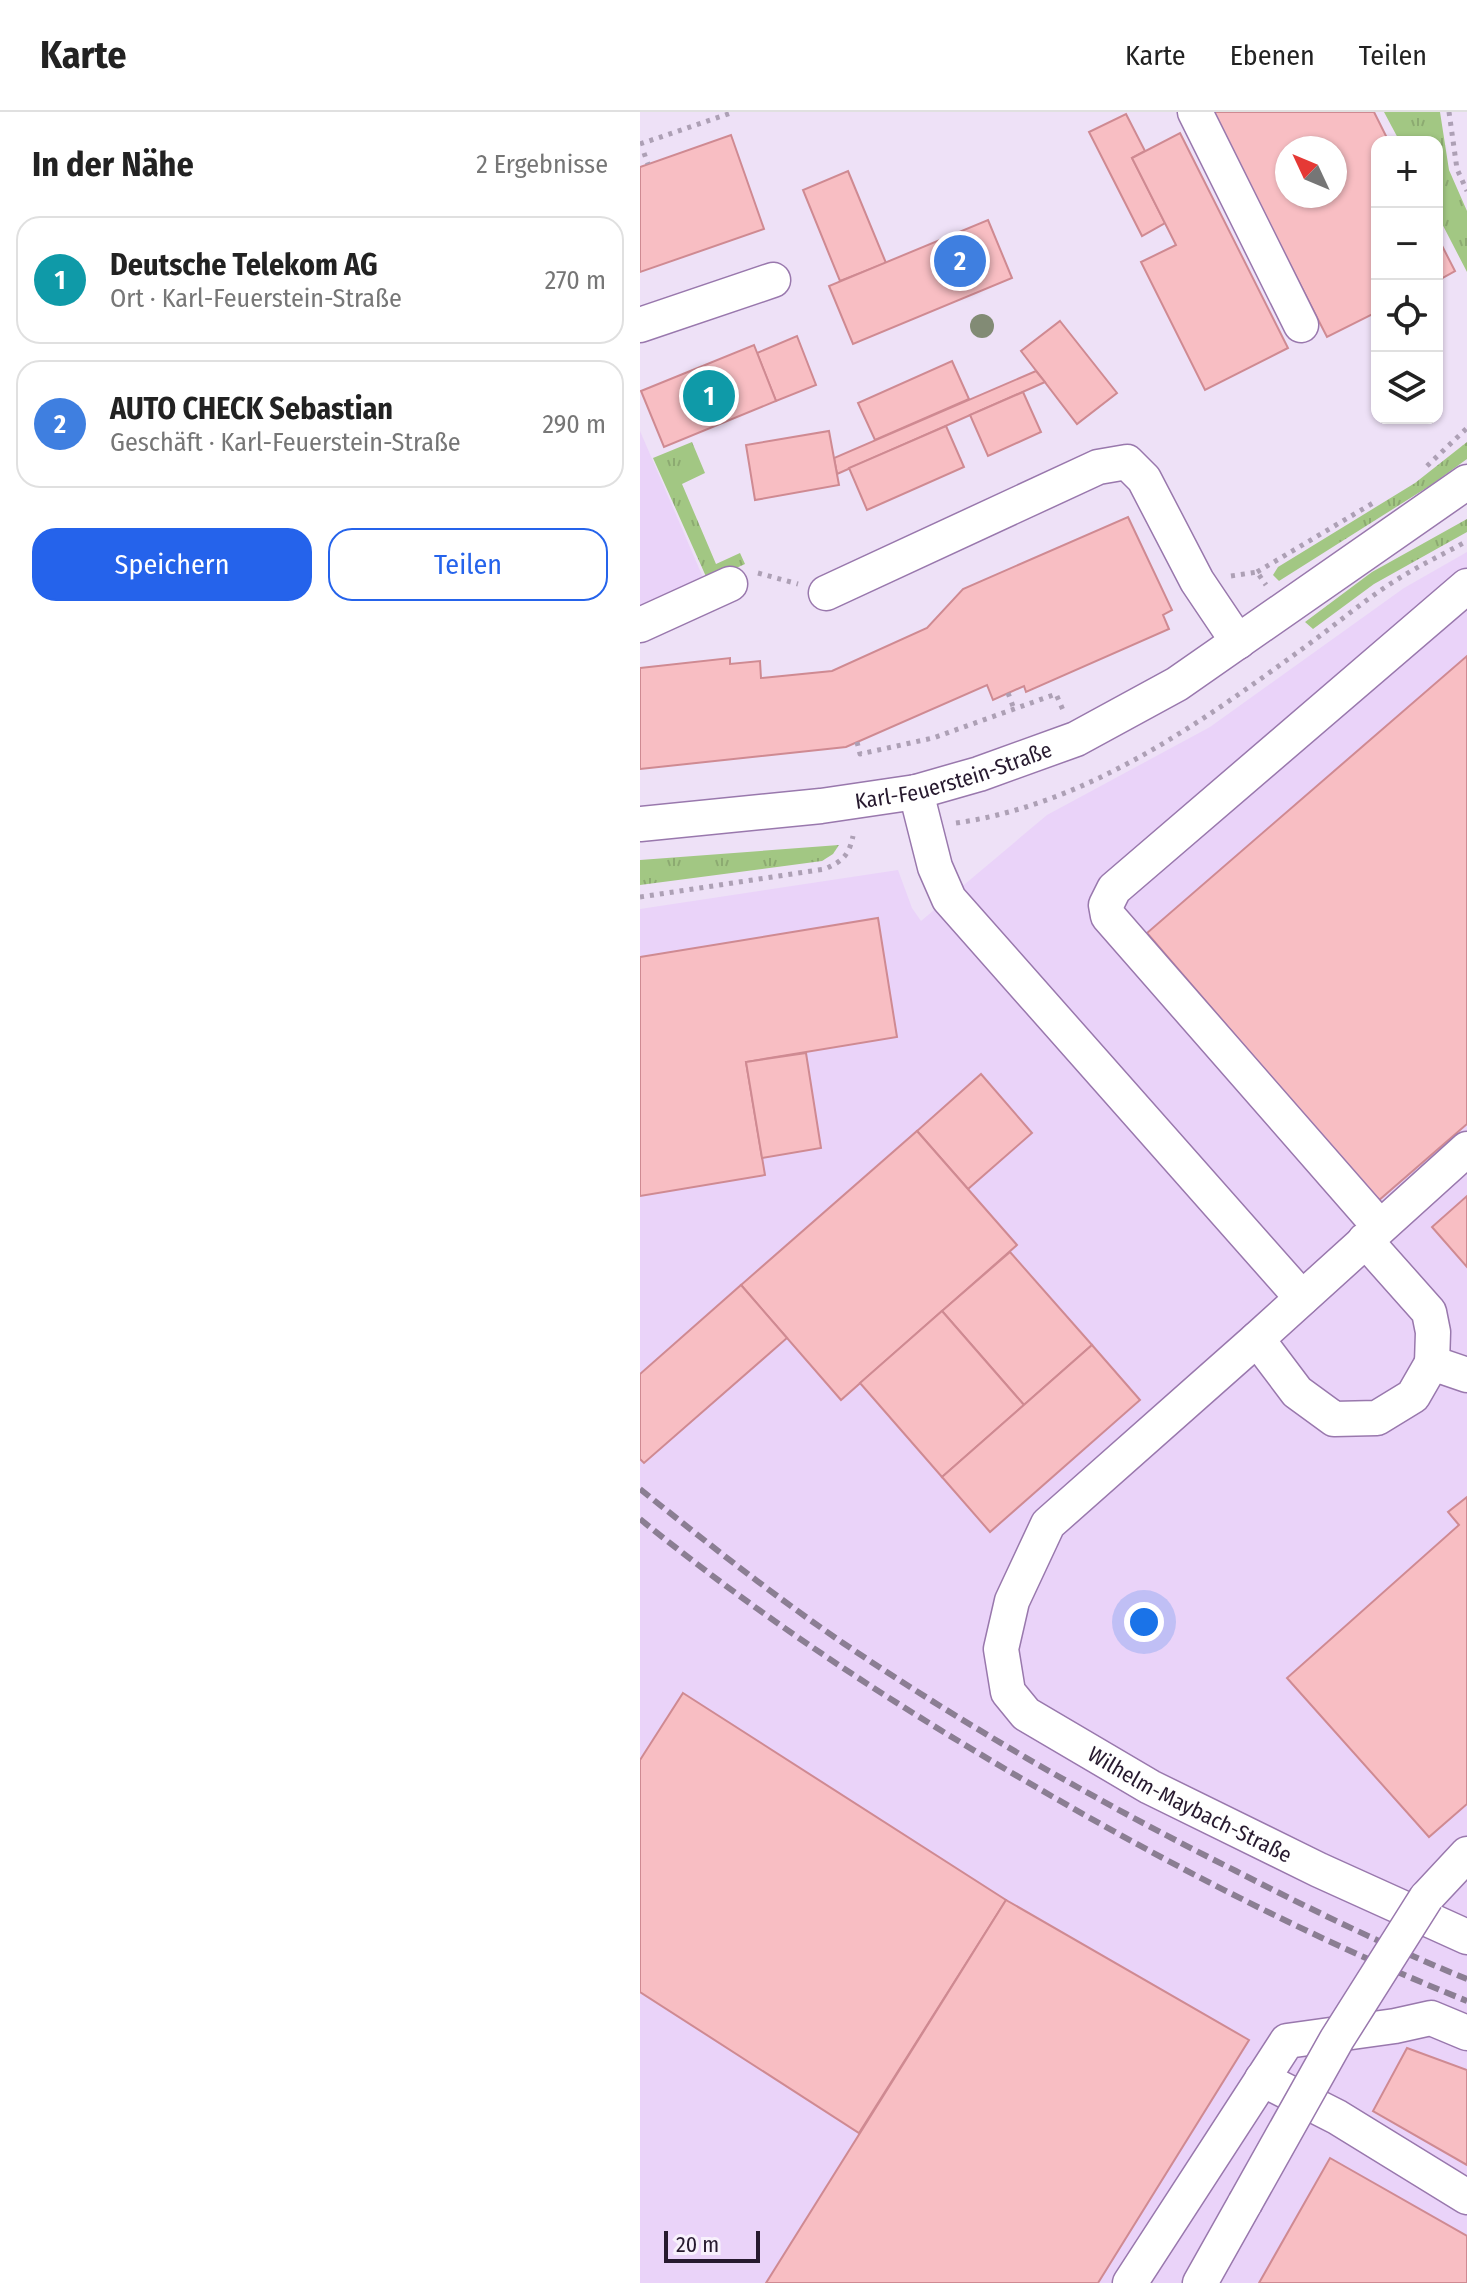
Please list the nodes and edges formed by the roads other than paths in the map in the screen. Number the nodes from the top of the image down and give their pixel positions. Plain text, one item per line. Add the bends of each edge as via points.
1 (1195, 112) edge
2 (773, 280) dead end
3 (640, 325) edge
4 (1301, 325) dead end
5 (1467, 482) edge
6 (730, 584) road end
7 (1467, 586) edge
8 (826, 593) road end
9 (640, 625) edge
10 (1238, 642) junction
11 (916, 792) junction
12 (640, 824) edge
13 (1467, 1149) edge
14 (1373, 1234) junction
15 (1302, 1298) junction
16 (1257, 1339) junction
17 (1432, 1363) junction
18 (1467, 1375) edge
19 (1467, 1854) edge
20 (1467, 1937) edge
21 (1467, 2033) edge
22 (1262, 2079) junction
23 (1467, 2197) edge
24 (1130, 2283) edge
25 (1200, 2283) edge

1 - 4 street
2 - 3 street
5 - 10 street, Karl-Feuerstein-Straße
6 - 9 street
7 - 14 street via 1114,889 1106,905 1108,916
8 - 10 street via 1098,467 1127,462 1144,479 1197,581
10 - 11 street, Karl-Feuerstein-Straße via 1166,690 1076,739
11 - 12 street, Karl-Feuerstein-Straße
11 - 15 street via 949,899
13 - 14 street
14 - 15 street
14 - 17 street via 1429,1312
15 - 16 street
16 - 17 street via 1297,1392 1334,1419 1377,1418 1413,1396
16 - 20 street, Wilhelm-Maybach-Straße via 1048,1524 1012,1601 1001,1649 1008,1692 1026,1714 1150,1787
17 - 18 street
19 - 25 street, bridge via 1426,1898 1337,2039
21 - 22 street via 1431,2018 1287,2041
22 - 23 street via 1337,2117
22 - 24 street

